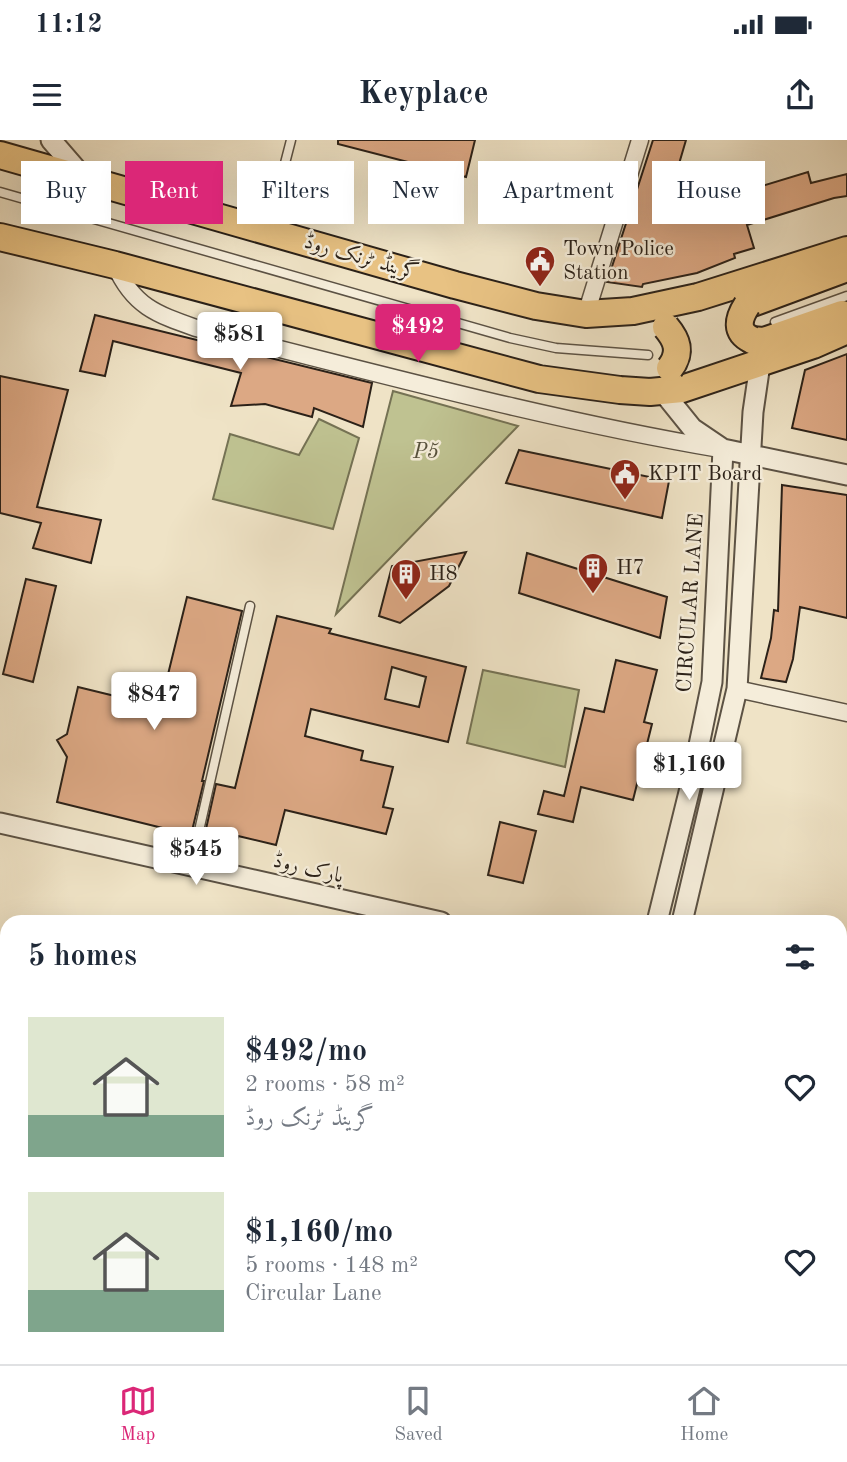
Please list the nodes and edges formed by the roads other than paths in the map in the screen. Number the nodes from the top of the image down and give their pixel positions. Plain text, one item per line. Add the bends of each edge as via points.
1 (51, 140) edge
2 (292, 140) edge
3 (640, 140) edge
4 (0, 155) edge
5 (23, 161) edge
6 (69, 161) edge
7 (111, 185) edge
8 (0, 192) edge
9 (267, 232) junction
10 (0, 237) edge
11 (847, 250) edge
12 (115, 265) junction
13 (847, 268) edge
14 (847, 296) edge
15 (633, 311) junction
16 (847, 312) edge
17 (586, 314) junction
18 (775, 322) dead end
19 (840, 337) edge
20 (756, 352) junction
21 (660, 372) junction
22 (723, 449) junction
23 (751, 455) junction
24 (847, 475) edge
25 (250, 606) dead end
26 (737, 689) junction
27 (847, 713) edge
28 (0, 822) edge
29 (191, 866) junction
30 (386, 915) edge
31 (659, 915) edge
32 (684, 915) edge

1 - 6 street
2 - 9 lane
3 - 17 street
4 - 5 highway, گرینڈ ٹرنک روڈ
7 - 9 highway, گرینڈ ٹرنک روڈ
8 - 21 lane via 510,338
9 - 17 highway, گرینڈ ٹرنک روڈ via 536,306
10 - 12 highway
11 - 15 highway, گرینڈ ٹرنک روڈ via 698,297
12 - 21 highway via 380,336 418,334 586,372
12 - 22 street via 139,302 196,328 487,402
13 - 20 highway, bridge via 747,305 738,326
14 - 18 lane
15 - 17 highway, گرینڈ ٹرنک روڈ
15 - 21 highway, bridge via 666,327 676,341 678,353
16 - 20 highway via 764,341
19 - 20 highway
20 - 21 highway via 682,389
20 - 23 street
21 - 22 street via 679,413
22 - 23 street
22 - 31 street, CIRCULAR LANE via 712,682
23 - 24 street
23 - 26 street
25 - 29 lane
26 - 27 street
26 - 32 street
28 - 29 street, پارک روڈ
29 - 30 street, پارک روڈ

